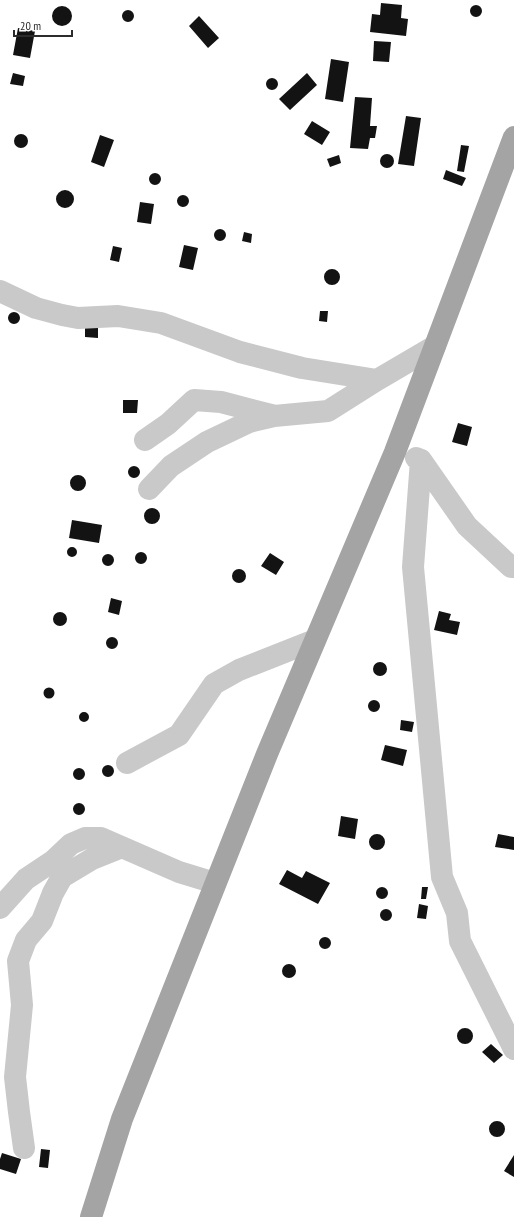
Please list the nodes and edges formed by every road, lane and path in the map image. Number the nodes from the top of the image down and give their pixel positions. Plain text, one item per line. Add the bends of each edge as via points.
1 (513, 144) edge
2 (0, 291) edge
3 (435, 346) junction
4 (377, 380) junction
5 (274, 416) junction
6 (145, 440) dead end
7 (395, 452) junction
8 (421, 460) junction
9 (149, 488) dead end
10 (514, 567) edge
11 (315, 640) junction
12 (127, 763) dead end
13 (122, 847) junction
14 (216, 883) junction
15 (0, 908) edge
16 (514, 1049) edge
17 (24, 1148) dead end
18 (91, 1217) edge

1 - 3 main road
2 - 4 street via 36,308 62,315 78,318 118,316 161,324 240,352 302,368
3 - 4 street
3 - 7 main road
4 - 5 street via 328,411
5 - 6 street via 221,402 194,400 168,424
5 - 9 street via 249,422 207,442 171,466
7 - 8 street
7 - 11 main road
8 - 10 street via 467,526
8 - 16 street via 413,567 442,877 457,913 460,941
11 - 12 street via 239,670 214,684 179,735
11 - 14 main road
13 - 14 street via 179,872
13 - 15 street via 101,838 85,838 71,844 53,861 26,879
13 - 17 street via 92,859 62,877 52,893 42,920 26,940 18,961 22,1005 15,1077
14 - 18 main road via 122,1119

